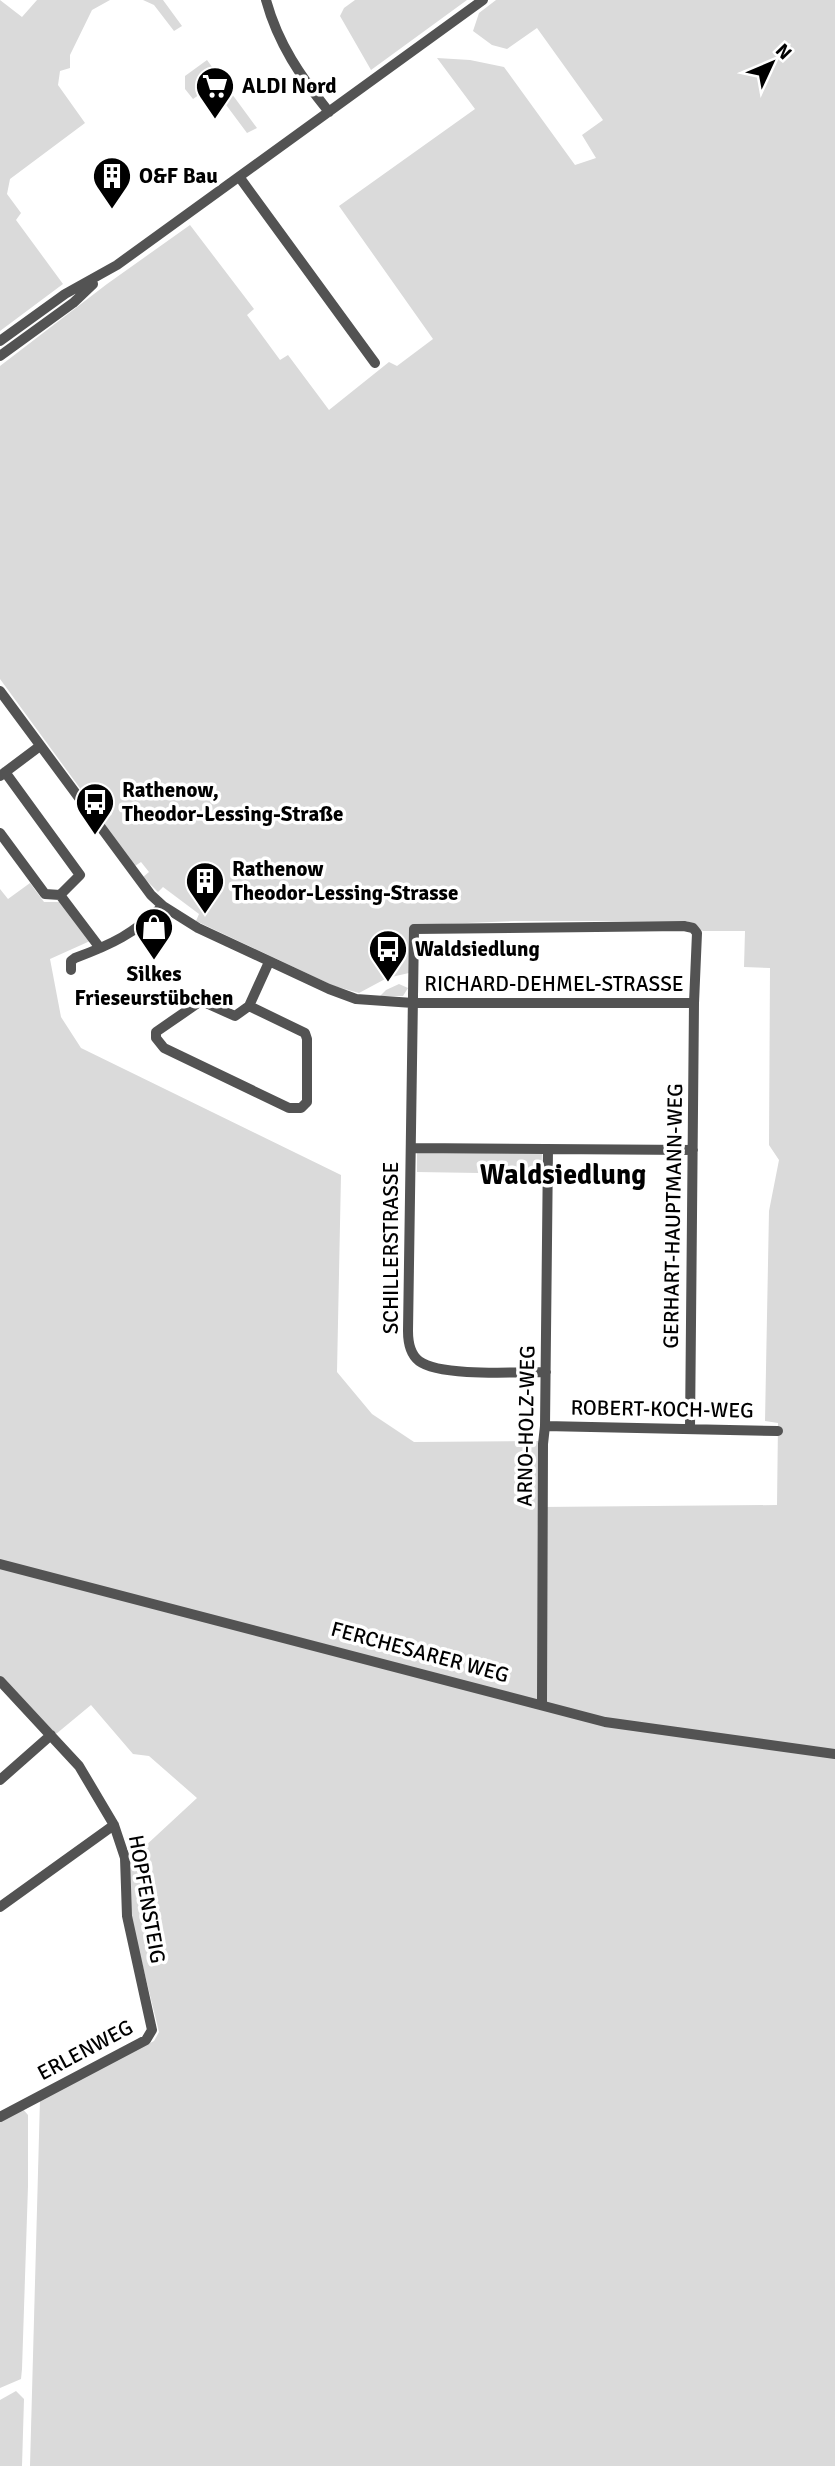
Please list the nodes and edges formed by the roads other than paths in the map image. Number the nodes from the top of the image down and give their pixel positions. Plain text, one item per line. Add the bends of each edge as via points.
1 (266, 0) edge
2 (483, 0) edge
3 (329, 112) junction
4 (240, 178) junction
5 (106, 272) junction
6 (0, 341) edge
7 (0, 356) edge
8 (375, 363) dead end
9 (0, 691) edge
10 (40, 746) junction
11 (2, 774) edge
12 (0, 833) edge
13 (60, 895) junction
14 (163, 906) junction
15 (100, 948) junction
16 (269, 962) junction
17 (71, 970) dead end
18 (413, 1003) junction
19 (694, 1003) junction
20 (249, 1006) junction
21 (411, 1148) junction
22 (548, 1149) junction
23 (693, 1150) junction
24 (546, 1372) junction
25 (545, 1426) junction
26 (690, 1429) junction
27 (778, 1431) dead end
28 (0, 1564) edge
29 (0, 1681) edge
30 (542, 1704) junction
31 (51, 1735) junction
32 (835, 1754) edge
33 (0, 1780) edge
34 (114, 1825) junction
35 (0, 1907) edge
36 (150, 2036) joint
37 (0, 2117) edge

1 - 3 street via 291,62
2 - 3 street
3 - 4 street
4 - 5 street
4 - 8 street
5 - 6 street via 65,293
5 - 7 street via 73,303
9 - 10 street, RICHARD-DEHMEL-STRASSE
10 - 11 street
10 - 14 street, RICHARD-DEHMEL-STRASSE via 141,884
11 - 13 street via 80,875
12 - 13 street via 45,894
13 - 15 street
14 - 15 street via 120,940
14 - 16 street, RICHARD-DEHMEL-STRASSE
15 - 17 street via 71,961
16 - 18 street, RICHARD-DEHMEL-STRASSE via 356,999
16 - 20 street
18 - 19 street, RICHARD-DEHMEL-STRASSE
18 - 19 street, SCHILLERSTRASSE via 414,929 684,926 697,933
18 - 21 street, SCHILLERSTRASSE
19 - 23 street, GERHART-HAUPTMANN-WEG
20 - 20 street via 305,1033 307,1102 301,1108 289,1108 164,1048 156,1038 156,1032 198,1003 234,1016
21 - 22 street
21 - 24 street, SCHILLERSTRASSE via 410,1349 424,1364 447,1371
22 - 23 street
22 - 24 street, ARNO-HOLZ-WEG
23 - 26 street, GERHART-HAUPTMANN-WEG
24 - 25 street, ARNO-HOLZ-WEG
25 - 26 street, ROBERT-KOCH-WEG
25 - 30 street, ARNO-HOLZ-WEG
26 - 27 street, ROBERT-KOCH-WEG
28 - 30 street, FERCHESARER WEG
29 - 31 street, HOPFENSTEIG
30 - 32 street, FERCHESARER WEG via 639,1728
31 - 33 street
31 - 34 street, HOPFENSTEIG via 79,1766
34 - 35 street
34 - 36 street, HOPFENSTEIG via 125,1858 127,1916
36 - 37 street, ERLENWEG

